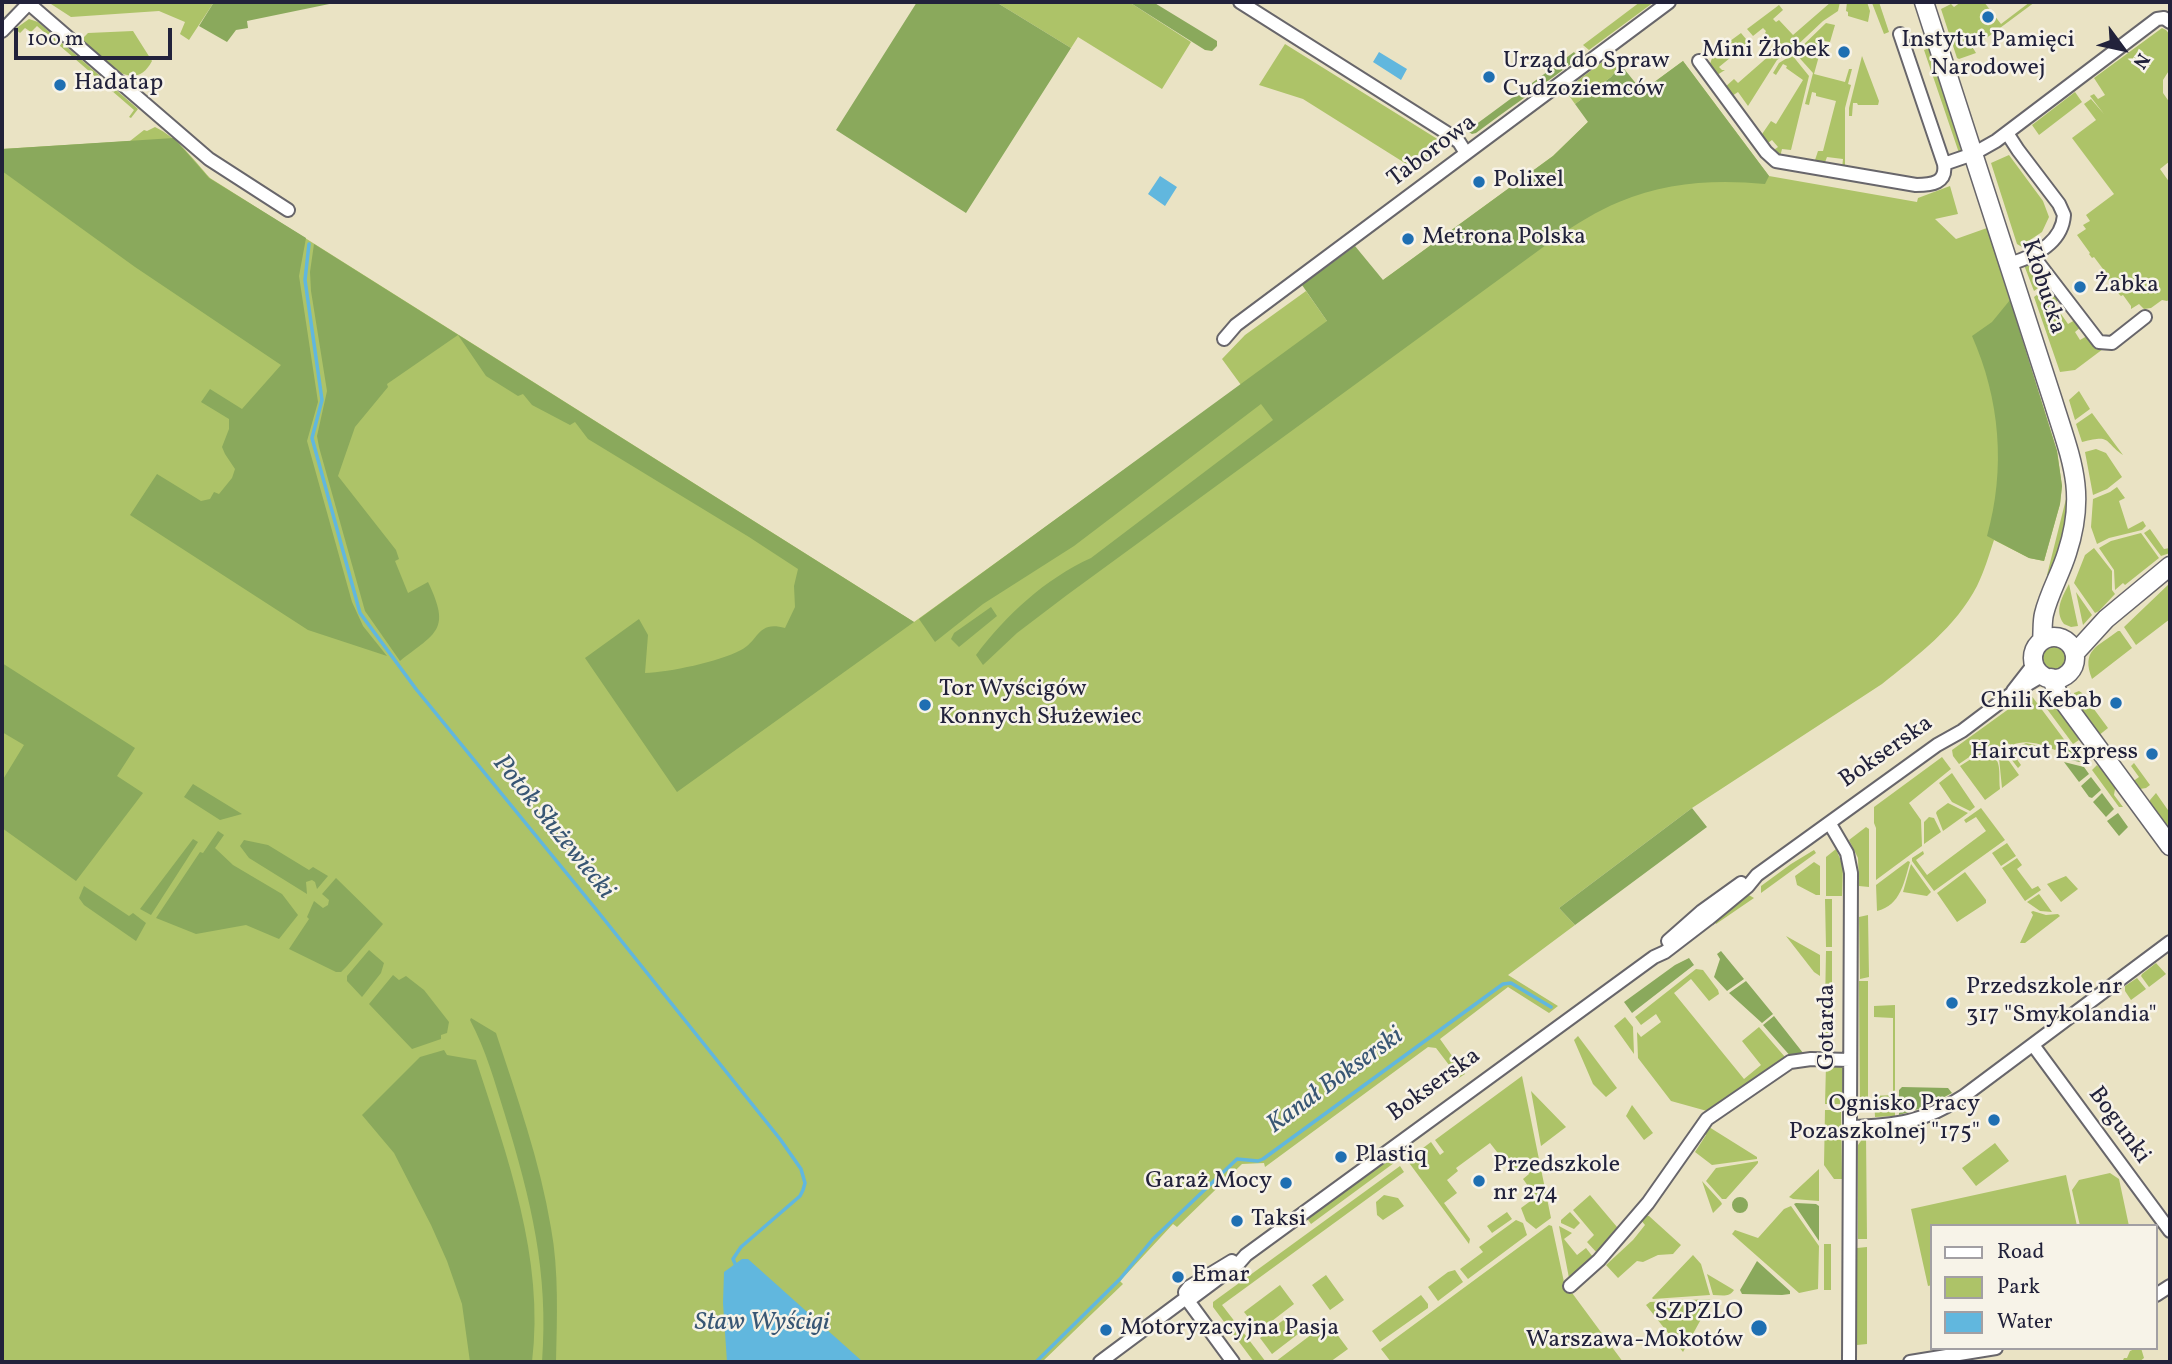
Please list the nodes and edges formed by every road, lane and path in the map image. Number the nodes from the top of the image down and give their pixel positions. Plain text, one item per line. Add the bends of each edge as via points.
1 (28, 2) edge
2 (1240, 2) edge
3 (1669, 2) edge
4 (1924, 2) edge
5 (2170, 22) edge
6 (2, 31) edge
7 (1900, 34) dead end
8 (1699, 61) dead end
9 (2007, 132) junction
10 (1466, 153) junction
11 (1973, 154) junction
12 (1944, 164) junction
13 (288, 210) dead end
14 (2033, 256) junction
15 (2009, 264) junction
16 (2145, 317) dead end
17 (1224, 339) dead end
18 (2170, 566) edge
19 (2060, 643) junction
20 (2048, 673) junction
21 (1830, 824) junction
22 (2170, 846) edge
23 (2170, 942) edge
24 (2033, 1045) junction
25 (1850, 1060) junction
26 (1850, 1127) junction
27 (2170, 1231) edge
28 (1570, 1286) dead end
29 (1187, 1299) junction
30 (1984, 1350) edge
31 (1100, 1362) edge
32 (1233, 1362) edge
33 (1849, 1362) edge
34 (1910, 1362) edge

1 - 6 street
1 - 13 street via 209,159
2 - 10 street via 1447,133
3 - 10 street, Taborowa
4 - 11 street, Kłobucka
5 - 9 street via 2157,19
7 - 12 street
8 - 12 street via 1776,160 1916,185 1942,179
9 - 11 street
9 - 14 street via 2064,215 2059,233
10 - 17 street, Taborowa via 1236,325
11 - 12 street
11 - 15 street, Kłobucka
14 - 15 street
14 - 16 street via 2099,342 2112,343
15 - 19 street, Kłobucka via 2077,485 2073,532 2043,618
18 - 19 street via 2106,619
19 - 20 street via 2074,664
19 - 20 street via 2035,649
20 - 21 street, Bokserska via 1937,745
20 - 22 street via 2059,695
21 - 25 street, Gotarda via 1851,865
21 - 29 street, Bokserska via 1665,951 1246,1255 1186,1289
23 - 24 street
24 - 26 street via 1934,1114 1894,1125
24 - 27 street, Bogunki
25 - 26 street, Gotarda
25 - 28 street via 1790,1062 1707,1119 1648,1203 1599,1261
26 - 33 street, Gotarda
29 - 31 street, Bokserska
29 - 32 street
30 - 34 street

